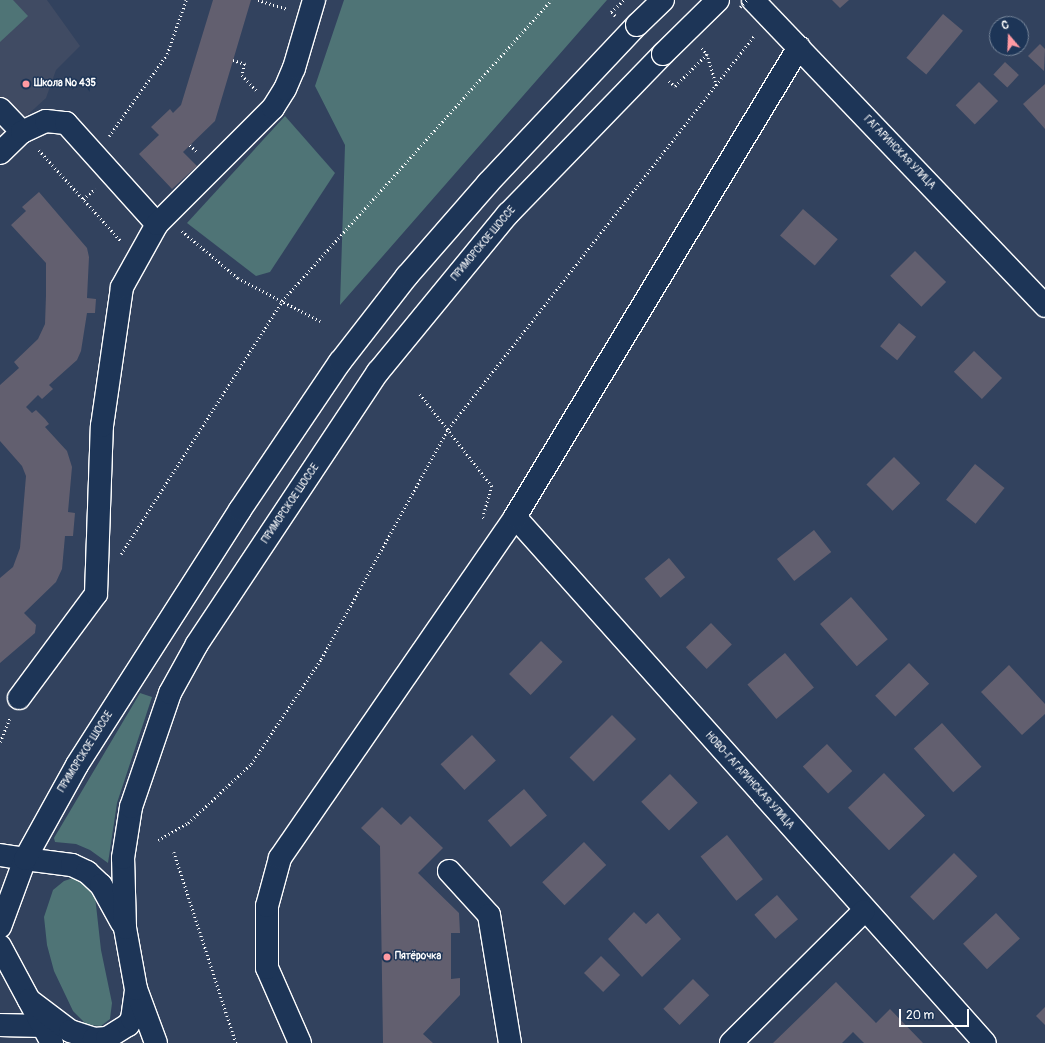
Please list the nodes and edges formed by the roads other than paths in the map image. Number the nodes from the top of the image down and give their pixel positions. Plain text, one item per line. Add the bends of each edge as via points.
1 (663, 0) edge
2 (718, 0) edge
3 (753, 0) edge
4 (312, 8) edge
5 (799, 48) junction
6 (0, 109) edge
7 (22, 132) junction
8 (0, 152) edge
9 (161, 220) junction
10 (1045, 306) edge
11 (515, 517) junction
12 (19, 698) dead end
13 (0, 855) edge
14 (25, 859) junction
15 (449, 871) dead end
16 (864, 911) junction
17 (0, 927) edge
18 (125, 928) junction
19 (0, 946) edge
20 (136, 990) junction
21 (29, 1000) junction
22 (0, 1025) edge
23 (47, 1035) edge
24 (156, 1043) edge
25 (300, 1043) edge
26 (510, 1043) edge
27 (731, 1043) edge
28 (985, 1043) edge

1 - 14 main road, ПРИМОРСКОЕ ШОССЕ, bridge via 488,183 407,276 340,362 240,510 81,759
2 - 18 main road, ПРИМОРСКОЕ ШОССЕ, bridge via 508,214 378,372 197,644 170,693 131,807 124,858
3 - 5 main road, ГАГАРИНСКАЯ УЛИЦА
4 - 9 main road via 294,68 273,108
5 - 10 main road, ГАГАРИНСКАЯ УЛИЦА
5 - 11 main road
6 - 7 main road
7 - 8 main road
7 - 9 main road via 46,121 66,123
9 - 12 main road via 122,287 102,426 96,594
11 - 16 main road, НОВО-ГАГАРИНСКАЯ УЛИЦА
11 - 25 main road via 280,858 267,906 268,968
13 - 14 main road
14 - 17 main road, ПРИМОРСКОЕ ШОССЕ
14 - 18 main road via 72,866 87,872 101,885
15 - 26 main road via 489,915
16 - 27 main road
16 - 28 main road, НОВО-ГАГАРИНСКАЯ УЛИЦА
18 - 20 main road, ПРИМОРСКОЕ ШОССЕ
19 - 21 main road
20 - 21 main road via 132,1019 128,1025 107,1038 94,1039 70,1032
20 - 24 main road, ПРИМОРСКОЕ ШОССЕ
21 - 23 main road
22 - 23 main road

